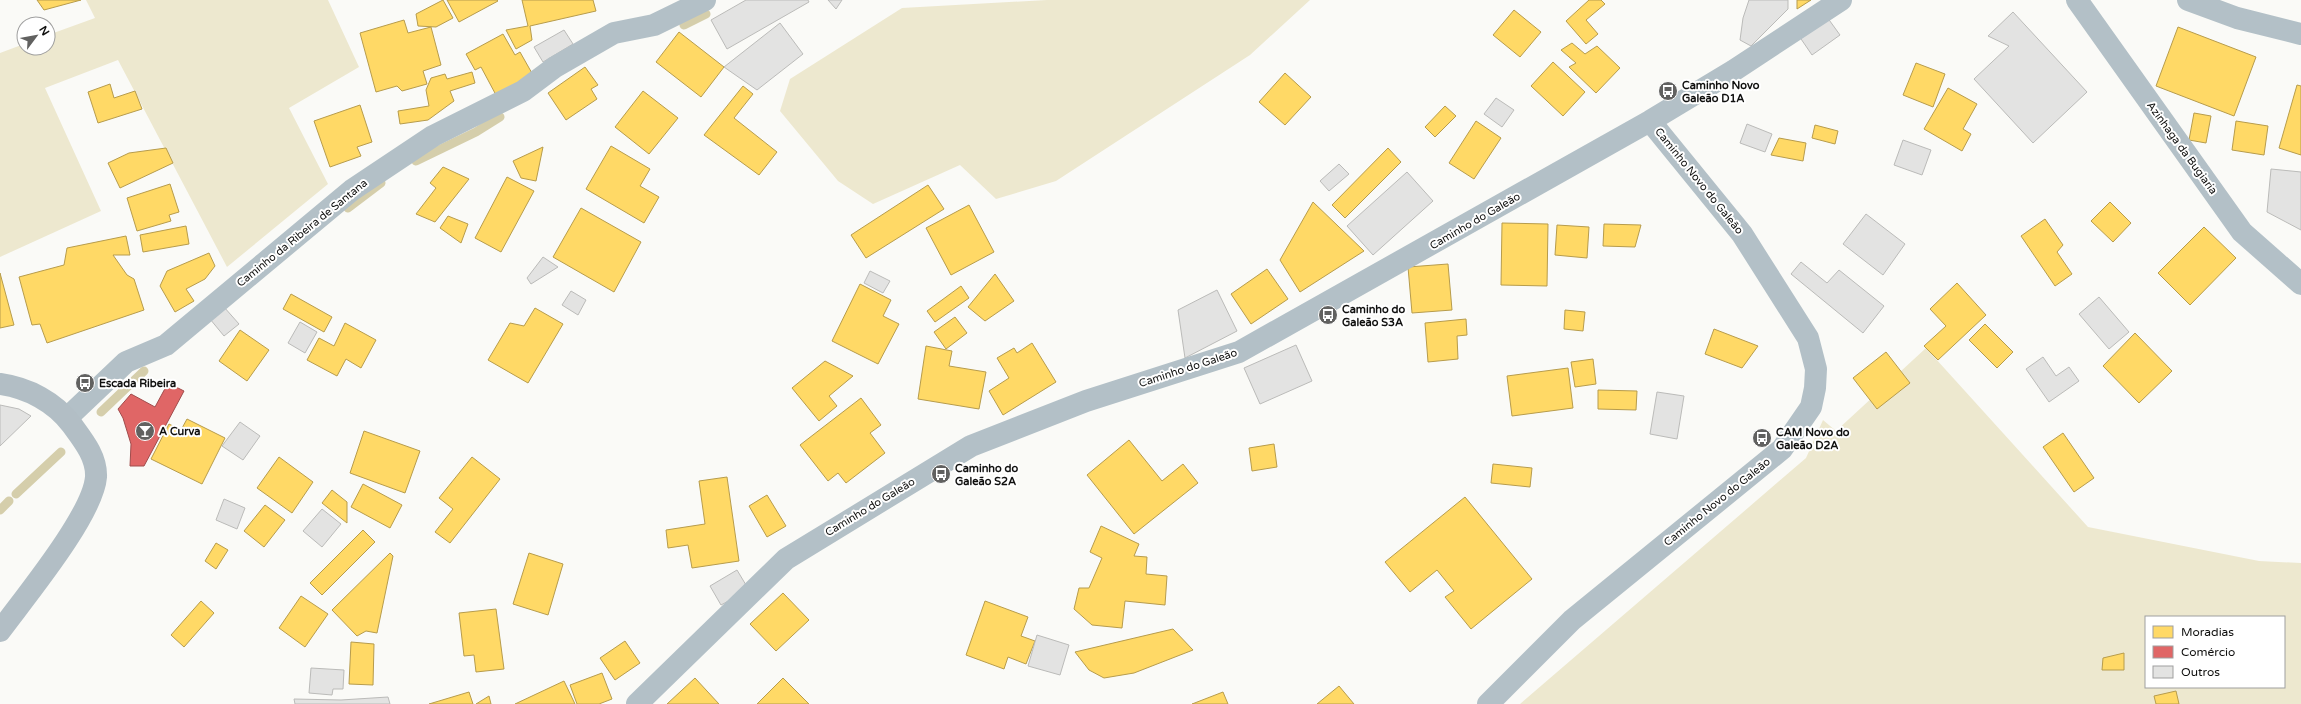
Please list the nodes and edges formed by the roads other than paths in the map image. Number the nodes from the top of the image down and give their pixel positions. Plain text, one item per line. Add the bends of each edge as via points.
1 (705, 0) edge
2 (1841, 0) edge
3 (2077, 0) edge
4 (2188, 0) edge
5 (2301, 34) edge
6 (1650, 121) junction
7 (2301, 284) edge
8 (0, 384) edge
9 (67, 418) junction
10 (0, 631) edge
11 (637, 704) edge
12 (1488, 704) edge

1 - 9 street, Caminho da Ribeira de Santana via 654,25 614,33 555,67 523,91 433,136 352,190 166,345 126,362
2 - 6 street, Caminho do Galeão via 1733,71
3 - 7 street, Azinhaga da Bugiaria via 2242,232
4 - 5 street via 2237,18
6 - 11 street, Caminho do Galeão via 1239,352 1086,401 971,446 786,558
6 - 12 street, Caminho Novo do Galeão via 1742,234 1808,338 1816,369 1811,407 1782,449 1572,620
8 - 9 main road via 27,390
9 - 10 main road via 87,446 94,462 94,491 61,547

